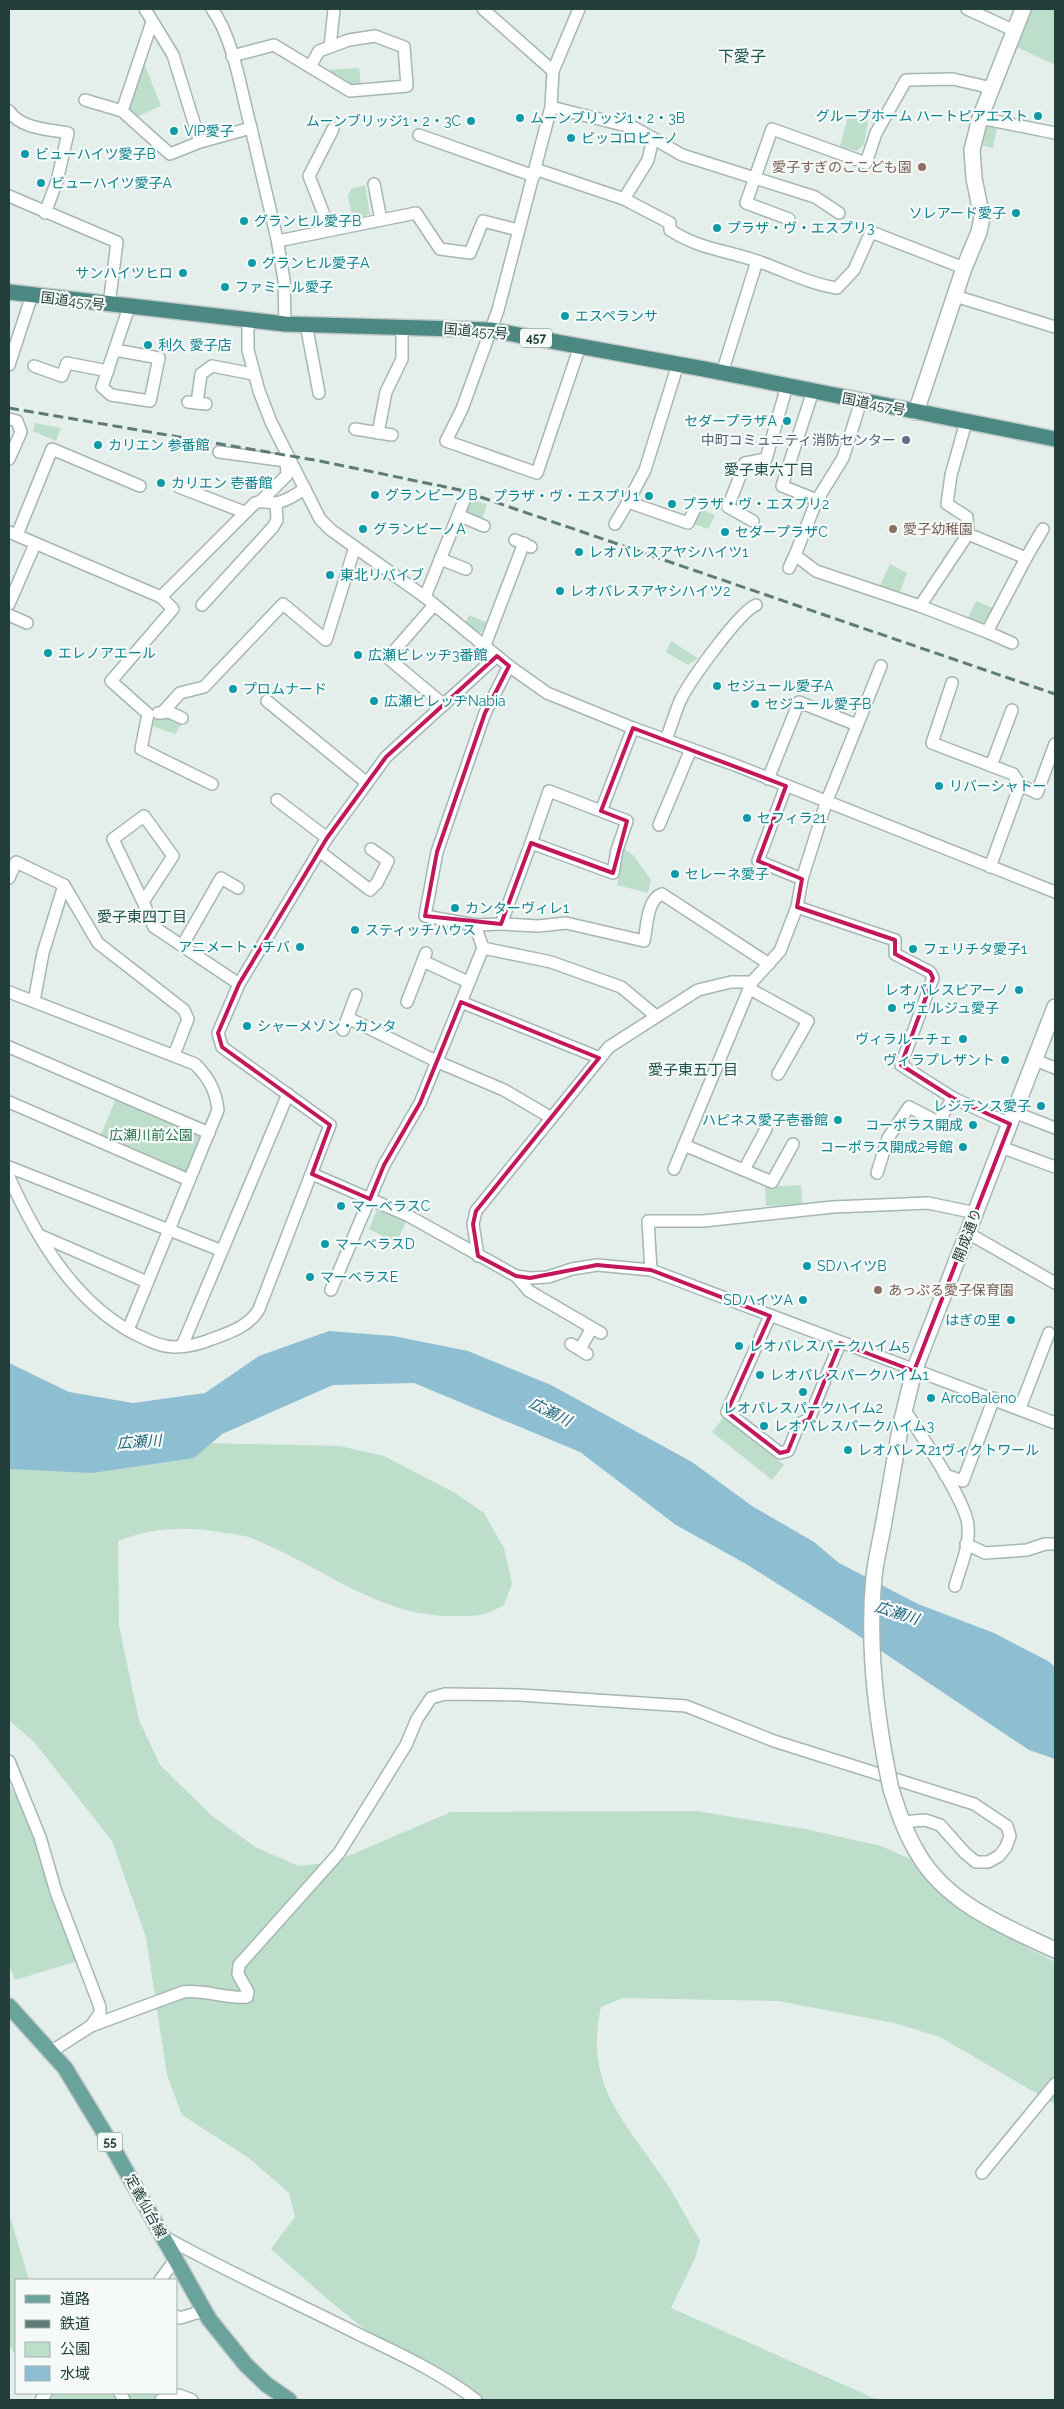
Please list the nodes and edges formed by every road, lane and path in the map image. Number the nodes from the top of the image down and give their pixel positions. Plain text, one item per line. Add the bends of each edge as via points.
1 (144, 9) edge
2 (212, 9) edge
3 (334, 9) edge
4 (483, 9) edge
5 (579, 9) edge
6 (967, 9) edge
7 (1023, 9) edge
8 (152, 22) junction
9 (1015, 31) junction
10 (330, 47) junction
11 (232, 56) junction
12 (310, 67) junction
13 (553, 71) junction
14 (992, 88) junction
15 (85, 100) dead end
16 (551, 107) junction
17 (9, 111) edge
18 (122, 111) junction
19 (980, 118) junction
20 (251, 128) junction
21 (332, 129) dead end
22 (1055, 132) edge
23 (419, 135) dead end
24 (653, 138) junction
25 (200, 142) junction
26 (535, 172) junction
27 (754, 179) junction
28 (374, 184) dead end
29 (9, 196) edge
30 (624, 199) junction
31 (44, 213) junction
32 (839, 213) dead end
33 (789, 219) dead end
34 (381, 220) junction
35 (330, 230) junction
36 (518, 230) junction
37 (278, 241) junction
38 (757, 261) junction
39 (964, 268) junction
40 (9, 292) edge
41 (32, 295) junction
42 (956, 296) junction
43 (108, 305) junction
44 (129, 308) junction
45 (248, 320) junction
46 (286, 324) junction
47 (306, 324) junction
48 (402, 326) junction
49 (1055, 327) edge
50 (491, 330) junction
51 (580, 346) junction
52 (115, 350) junction
53 (678, 364) junction
54 (9, 365) edge
55 (34, 366) dead end
56 (108, 371) junction
57 (722, 373) junction
58 (253, 374) junction
59 (787, 386) junction
60 (813, 391) junction
61 (319, 393) dead end
62 (861, 401) junction
63 (197, 403) dead end
64 (916, 412) junction
65 (9, 420) edge
66 (966, 422) junction
67 (355, 428) dead end
68 (378, 433) junction
69 (392, 435) dead end
70 (1055, 439) edge
71 (219, 452) dead end
72 (9, 459) edge
73 (140, 486) dead end
74 (179, 487) dead end
75 (305, 489) junction
76 (465, 498) dead end
77 (817, 500) junction
78 (261, 501) junction
79 (628, 502) junction
80 (276, 503) junction
81 (697, 504) dead end
82 (244, 512) junction
83 (458, 515) junction
84 (752, 521) dead end
85 (614, 524) dead end
86 (484, 526) dead end
87 (1043, 529) dead end
88 (13, 534) edge
89 (968, 534) junction
90 (523, 543) dead end
91 (35, 544) junction
92 (354, 546) junction
93 (795, 555) junction
94 (1026, 558) junction
95 (440, 559) junction
96 (789, 568) dead end
97 (466, 569) dead end
98 (161, 597) junction
99 (429, 601) junction
100 (9, 604) edge
101 (756, 605) dead end
102 (202, 606) dead end
103 (920, 606) junction
104 (9, 615) edge
105 (27, 623) dead end
106 (987, 632) junction
107 (1012, 643) dead end
108 (485, 645) junction
109 (497, 656) junction
110 (509, 666) junction
111 (881, 666) dead end
112 (952, 683) dead end
113 (267, 702) dead end
114 (444, 705) junction
115 (1012, 710) dead end
116 (162, 713) junction
117 (148, 714) junction
118 (182, 718) dead end
119 (857, 724) junction
120 (633, 728) junction
121 (666, 740) junction
122 (1055, 744) edge
123 (691, 749) junction
124 (991, 766) junction
125 (768, 779) junction
126 (367, 783) junction
127 (212, 784) dead end
128 (1020, 785) junction
129 (786, 786) junction
130 (277, 800) dead end
131 (826, 802) junction
132 (601, 810) junction
133 (660, 825) dead end
134 (327, 838) junction
135 (531, 843) junction
136 (371, 849) dead end
137 (319, 850) junction
138 (990, 867) junction
139 (9, 878) edge
140 (802, 879) junction
141 (64, 885) junction
142 (238, 888) dead end
143 (1055, 892) edge
144 (143, 902) junction
145 (797, 907) junction
146 (501, 924) junction
147 (475, 925) junction
148 (182, 946) junction
149 (483, 948) junction
150 (769, 964) junction
151 (468, 982) junction
152 (239, 984) junction
153 (751, 985) junction
154 (9, 992) edge
155 (356, 995) dead end
156 (34, 1001) junction
157 (407, 1002) dead end
158 (461, 1002) junction
159 (1055, 1007) edge
160 (656, 1016) junction
161 (348, 1018) junction
162 (343, 1030) dead end
163 (9, 1047) edge
164 (174, 1055) junction
165 (600, 1058) junction
166 (1035, 1060) junction
167 (438, 1062) junction
168 (1055, 1068) edge
169 (778, 1074) dead end
170 (288, 1094) junction
171 (953, 1098) junction
172 (9, 1102) edge
173 (550, 1117) junction
174 (1012, 1118) junction
175 (1055, 1128) edge
176 (766, 1129) dead end
177 (209, 1133) junction
178 (794, 1144) dead end
179 (684, 1145) junction
180 (1001, 1146) junction
181 (9, 1167) edge
182 (1055, 1167) edge
183 (674, 1169) dead end
184 (744, 1170) junction
185 (877, 1173) dead end
186 (312, 1174) junction
187 (9, 1177) edge
188 (189, 1180) junction
189 (370, 1199) junction
190 (976, 1213) junction
191 (167, 1230) junction
192 (968, 1233) junction
193 (39, 1235) junction
194 (220, 1250) junction
195 (478, 1256) junction
196 (651, 1270) junction
197 (516, 1276) junction
198 (147, 1282) junction
199 (1055, 1283) edge
200 (331, 1290) dead end
201 (770, 1316) junction
202 (128, 1330) junction
203 (1049, 1333) dead end
204 (840, 1343) junction
205 (182, 1346) junction
206 (580, 1349) dead end
207 (914, 1371) junction
208 (994, 1398) junction
209 (1020, 1408) junction
210 (904, 1409) junction
211 (1055, 1423) edge
212 (945, 1475) junction
213 (966, 1544) junction
214 (1055, 1544) edge
215 (956, 1586) dead end
216 (9, 1761) edge
217 (902, 1822) junction
218 (1055, 1950) edge
219 (9, 2006) edge
220 (91, 2026) junction
221 (52, 2051) junction
222 (1055, 2084) edge
223 (982, 2173) dead end
224 (163, 2236) junction
225 (175, 2260) junction
226 (161, 2279) edge
227 (204, 2311) junction
228 (178, 2317) edge
229 (161, 2400) edge
230 (192, 2400) edge
231 (289, 2400) edge
232 (476, 2400) edge

1 - 8 street
2 - 11 street via 219,18
3 - 10 street
4 - 13 street
5 - 13 street
6 - 9 street
7 - 9 street
8 - 18 street
8 - 25 street via 174,55
9 - 14 street
10 - 12 street via 319,51
10 - 12 street via 375,36 404,47 407,86 350,91
11 - 12 street via 274,45
11 - 20 street
13 - 16 street
14 - 19 street
14 - 27 street via 953,79 906,80 876,133 866,163 772,129
15 - 18 street
16 - 24 street via 635,128
16 - 26 street
17 - 31 street via 23,124 68,133 57,182
18 - 25 street via 170,154
19 - 22 street
19 - 39 street via 972,150 982,218
20 - 25 street
20 - 37 street
21 - 35 street via 309,176
23 - 26 street
24 - 27 street via 682,155
24 - 30 street via 648,160
26 - 30 street
26 - 36 street
27 - 32 street via 815,197
27 - 33 street via 746,203
28 - 34 street
29 - 31 street
30 - 38 street via 670,223 670,230 688,242
31 - 43 street via 117,242
34 - 35 street
34 - 36 street via 416,213 440,249 470,253 483,221
35 - 37 street
36 - 50 street
37 - 46 street
38 - 39 street via 820,286 837,288 854,270 871,232
38 - 57 street
39 - 42 street
40 - 41 highway, 国道457号 / 457
41 - 43 highway, 国道457号 / 457
41 - 54 street
42 - 49 street
42 - 64 street
43 - 44 highway, 国道457号 / 457
44 - 45 highway, 国道457号 / 457
44 - 52 street
45 - 46 highway, 国道457号 / 457
45 - 58 street via 248,350
46 - 47 highway, 国道457号 / 457
47 - 48 highway, 国道457号 / 457
47 - 61 street
48 - 50 highway, 国道457号 / 457
48 - 68 street via 402,359 386,392
50 - 51 highway, 国道457号 / 457
50 - 51 street via 462,409 446,441 536,473
51 - 53 highway, 国道457号 / 457
52 - 56 street
52 - 56 street via 159,358 150,401 111,395 102,387
53 - 57 highway, 国道457号 / 457
53 - 79 street via 645,470
55 - 56 street via 62,376 67,363
57 - 59 highway, 国道457号 / 457
58 - 63 street via 212,366 201,374
58 - 75 street via 271,422
59 - 60 highway, 国道457号 / 457
59 - 84 street via 766,460 745,463 728,507
60 - 62 highway, 国道457号 / 457
60 - 77 street via 782,486
62 - 64 highway, 国道457号 / 457
62 - 77 street via 843,458
64 - 66 highway, 国道457号 / 457
65 - 72 street via 17,421 21,432
66 - 70 highway, 国道457号 / 457
66 - 89 street via 950,475 947,504 967,517
67 - 68 street
68 - 69 street
71 - 78 street via 286,462 288,475
73 - 88 street via 52,449
74 - 82 street
75 - 80 street
75 - 92 street via 320,518
76 - 83 street
77 - 93 street
78 - 80 street
78 - 82 street
79 - 81 street via 688,523
79 - 85 street
80 - 102 street via 273,527
82 - 98 street
83 - 86 street
83 - 95 street
87 - 94 street
88 - 91 street
89 - 94 street
89 - 103 street
90 - 108 street
91 - 98 street
91 - 100 street
92 - 99 street
92 - 116 street via 326,640 283,604 204,687 180,693
93 - 96 street
93 - 103 street via 816,571
94 - 106 street
95 - 97 street
95 - 99 street
98 - 117 street via 173,609 111,681
99 - 108 street
99 - 114 street via 388,658
101 - 121 street via 730,631 696,675 681,699
103 - 106 street
104 - 105 street
106 - 107 street
108 - 109 street
109 - 110 street
109 - 114 street
110 - 120 street via 547,693
110 - 147 street via 485,713 437,852 425,916
111 - 119 street
112 - 124 street via 932,743
113 - 126 street
114 - 126 street via 386,757
115 - 124 street
116 - 117 street
116 - 118 street via 169,712
117 - 127 street via 141,749
119 - 125 street via 799,702
119 - 131 street
120 - 121 street
120 - 132 street
121 - 123 street
122 - 128 street via 1037,793
123 - 125 street
123 - 133 street
124 - 128 street via 1013,774
125 - 129 street
126 - 134 street
128 - 138 street
129 - 131 street
129 - 140 street via 758,861
130 - 134 street
131 - 138 street
131 - 140 street
132 - 135 street via 549,791
132 - 135 street via 627,821 617,850 614,873
134 - 137 street
135 - 146 street
136 - 137 street via 388,861 370,890
137 - 152 street
138 - 143 street
139 - 141 street via 16,862
140 - 145 street
141 - 156 street via 43,953
141 - 164 street via 98,943 184,1010 188,1019
142 - 148 street via 221,878
144 - 144 street via 173,856 144,816 113,840
144 - 148 street via 154,927
145 - 150 street via 780,951
145 - 171 street via 895,940 895,954 930,972 933,978 901,1065
146 - 147 street
146 - 150 street via 539,926 566,923 644,941 652,902 662,894
147 - 149 street
148 - 152 street
149 - 151 street
149 - 160 street via 551,962 621,987
150 - 153 street
151 - 157 street via 424,957
151 - 158 street
152 - 170 street via 218,1033 222,1047
153 - 160 street via 731,982 698,990
153 - 169 street via 808,1021
153 - 179 street
154 - 156 street
155 - 161 street
156 - 164 street
158 - 165 street
158 - 167 street
159 - 166 street, 開成通り
160 - 165 street via 608,1048
161 - 162 street
161 - 167 street
163 - 177 street
164 - 177 street via 196,1064 214,1090 218,1110
165 - 173 street
166 - 168 street
166 - 174 street, 開成通り
167 - 173 street via 504,1090
167 - 189 street via 420,1103 384,1165
170 - 186 street via 330,1125
170 - 194 street
171 - 174 street
171 - 185 street via 938,1122 909,1107 888,1138
172 - 188 street
173 - 195 street via 476,1211 473,1224
174 - 175 street
174 - 180 street, 開成通り
176 - 184 street
177 - 188 street
178 - 184 street via 772,1182
179 - 183 street
179 - 184 street
180 - 182 street
180 - 190 street, 開成通り
181 - 191 street
186 - 189 street
186 - 205 street via 256,1315 225,1335
187 - 193 street
188 - 191 street
189 - 195 street via 407,1215
189 - 200 street
190 - 192 street, 開成通り
190 - 196 street via 928,1203 833,1207 704,1221 648,1221
191 - 194 street
191 - 198 street
192 - 199 street
192 - 207 street, 開成通り
193 - 198 street
193 - 202 street via 54,1259 81,1290 102,1312
194 - 205 street
195 - 197 street
196 - 197 street via 597,1265 548,1277
196 - 201 street
197 - 206 street via 529,1291 596,1331
198 - 202 street
201 - 204 street
201 - 204 street via 727,1412 780,1453 788,1451 799,1424 809,1420
202 - 205 street via 153,1343
203 - 209 street
204 - 207 street
207 - 208 street
207 - 210 street, 開成通り
208 - 209 street
208 - 212 street via 964,1481
209 - 211 street
210 - 212 street
210 - 217 street, 開成通り, bridge via 874,1575 872,1647 876,1712 890,1789
212 - 213 street via 964,1510 968,1526
213 - 214 street via 985,1553
213 - 215 street
216 - 220 street via 40,1836 56,1892 100,2007 100,2013
217 - 218 street, 開成通り via 918,1854 950,1891 974,1910
217 - 220 street via 925,1820 940,1825 976,1862 988,1862 999,1856 1010,1836 1007,1826 974,1804 774,1741 686,1706 520,1695 444,1694 431,1698 417,1719 406,1745 339,1853 239,1965 238,1974 248,1992 247,1997 193,1990
219 - 221 main road, 定義仙台線 / 55
220 - 221 street
221 - 224 main road, 定義仙台線 / 55 via 66,2068
222 - 223 street
224 - 225 main road, 定義仙台線 / 55
224 - 232 street via 411,2360 455,2384
225 - 226 street
225 - 227 main road, 定義仙台線 / 55
227 - 228 street
227 - 231 main road, 定義仙台線 / 55 via 246,2365
229 - 230 street via 179,2395

